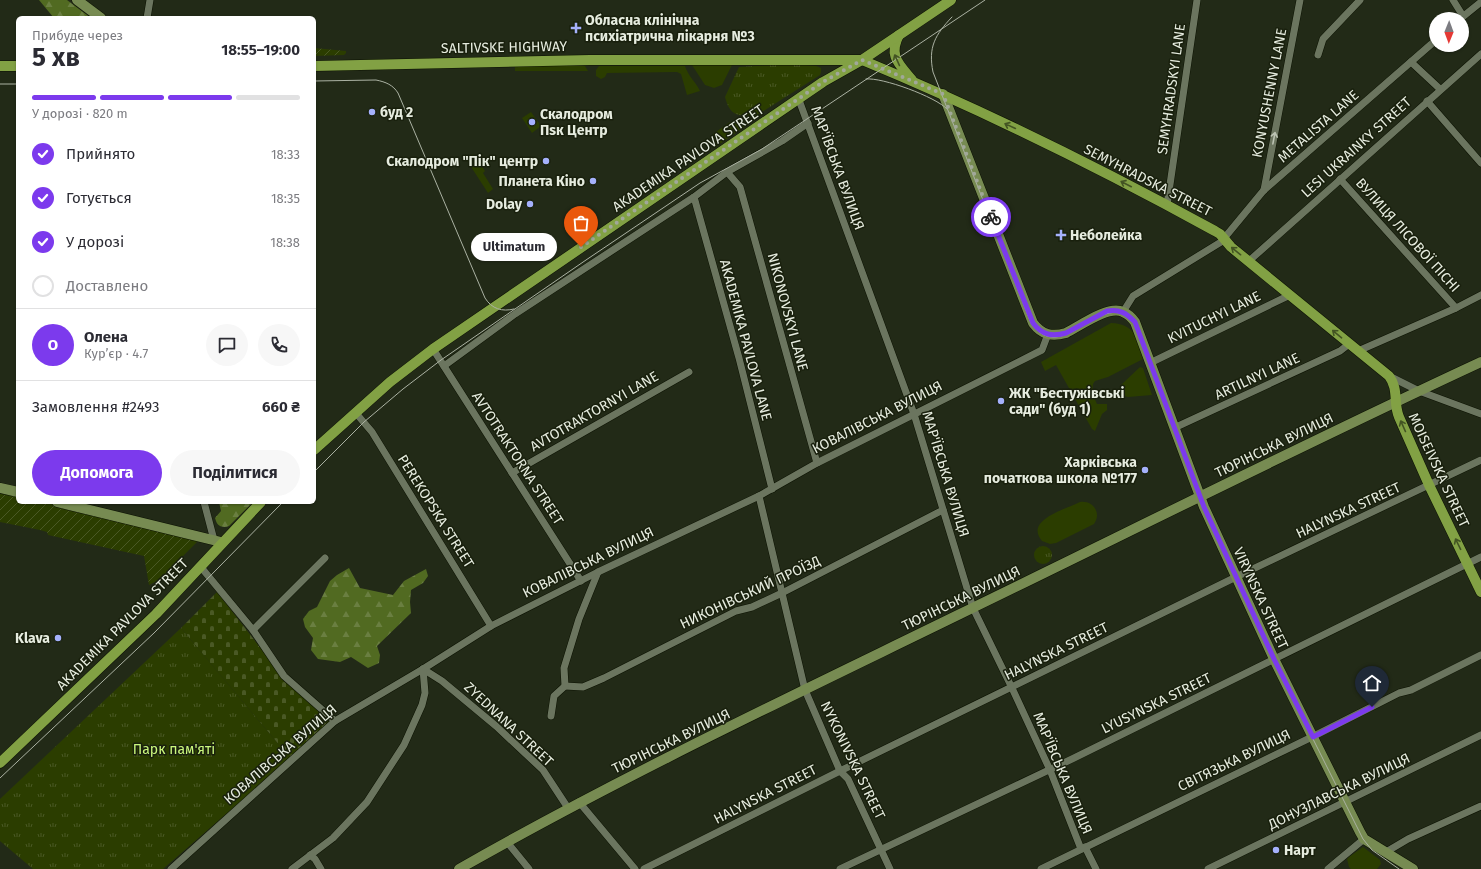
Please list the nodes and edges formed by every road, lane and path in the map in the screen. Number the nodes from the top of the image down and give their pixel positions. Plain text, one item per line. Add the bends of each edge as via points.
1 (77, 0) edge
2 (150, 0) edge
3 (951, 0) edge
4 (1197, 0) edge
5 (1300, 0) edge
6 (1360, 0) edge
7 (1453, 0) edge
8 (1481, 2) edge
9 (1459, 12) edge
10 (1469, 12) edge
11 (98, 16) edge
12 (147, 16) edge
13 (899, 34) junction
14 (1429, 46) edge
15 (1481, 54) edge
16 (1318, 56) dead end
17 (814, 60) junction
18 (862, 60) junction
19 (1411, 62) junction
20 (0, 66) edge
21 (16, 66) edge
22 (316, 66) edge
23 (913, 81) junction
24 (823, 82) junction
25 (1440, 89) junction
26 (943, 94) junction
27 (799, 100) junction
28 (1427, 101) junction
29 (808, 123) junction
30 (1481, 163) edge
31 (727, 172) junction
32 (1340, 179) junction
33 (1264, 190) junction
34 (694, 197) junction
35 (1167, 205) junction
36 (1224, 238) junction
37 (1248, 261) junction
38 (1290, 295) junction
39 (1481, 295) edge
40 (1456, 308) junction
41 (1123, 312) junction
42 (1048, 334) junction
43 (1349, 344) junction
44 (433, 349) junction
45 (1358, 351) junction
46 (1481, 362) edge
47 (1150, 363) junction
48 (444, 366) junction
49 (689, 372) dead end
50 (1389, 376) junction
51 (1418, 391) junction
52 (1396, 402) junction
53 (355, 412) junction
54 (914, 414) junction
55 (1481, 414) edge
56 (1174, 428) junction
57 (316, 448) edge
58 (1481, 460) edge
59 (817, 463) junction
60 (512, 473) junction
61 (1430, 485) junction
62 (0, 488) edge
63 (772, 489) junction
64 (16, 492) edge
65 (759, 496) junction
66 (1200, 497) junction
67 (66, 504) edge
68 (205, 504) edge
69 (259, 504) edge
70 (943, 510) junction
71 (218, 541) junction
72 (1481, 557) edge
73 (325, 558) dead end
74 (1468, 564) junction
75 (200, 566) junction
76 (598, 572) junction
77 (1236, 577) junction
78 (581, 581) junction
79 (1481, 592) edge
80 (782, 593) junction
81 (973, 608) junction
82 (491, 626) junction
83 (253, 630) junction
84 (1481, 655) edge
85 (1274, 659) junction
86 (423, 670) junction
87 (565, 686) junction
88 (1012, 688) junction
89 (805, 690) junction
90 (551, 716) dead end
91 (335, 721) junction
92 (1481, 735) edge
93 (1313, 737) junction
94 (0, 763) edge
95 (1050, 770) junction
96 (840, 771) junction
97 (579, 802) junction
98 (1345, 803) junction
99 (1481, 806) edge
100 (568, 808) junction
101 (1364, 839) junction
102 (507, 842) junction
103 (1083, 848) junction
104 (881, 849) junction
105 (1386, 852) junction
106 (310, 855) junction
107 (171, 869) edge
108 (292, 869) edge
109 (321, 869) edge
110 (459, 869) edge
111 (529, 869) edge
112 (635, 869) edge
113 (644, 869) edge
114 (840, 869) edge
115 (890, 869) edge
116 (1041, 869) edge
117 (1096, 869) edge
118 (1208, 869) edge
119 (1328, 869) edge
120 (1413, 869) edge

1 - 11 main road
2 - 12 street
3 - 13 main road, AKADEMIKA PAVLOVA STREET
4 - 35 street, SEMYHRADSKYI LANE
33 -> 5 street, KONYUSHENNY LANE
6 - 16 street via 1323,39
7 - 9 street
8 - 10 street
13 - 18 main road, AKADEMIKA PAVLOVA STREET
23 -> 13 main road via 895,58 894,47
14 - 19 street, METALISTA LANE
15 - 25 street, LESI UKRAINKY STREET
17 - 18 main road, SALTIVSKE HIGHWAY
17 - 22 main road, SALTIVSKE HIGHWAY via 590,60
17 - 24 main road via 827,67 828,74
18 - 23 main road, SEMYHRADSKA STREET
18 - 24 main road, AKADEMIKA PAVLOVA STREET
19 - 25 street
19 - 33 street, METALISTA LANE
20 - 21 main road
23 - 26 main road, SEMYHRADSKA STREET
24 - 27 main road, AKADEMIKA PAVLOVA STREET
25 - 28 street, LESI UKRAINKY STREET
35 -> 26 main road, SEMYHRADSKA STREET via 1035,137
26 - 42 main road via 1033,323 1038,330
27 - 29 street, МАР'ЇВСЬКА ВУЛИЦЯ
27 - 44 main road, AKADEMIKA PAVLOVA STREET
28 - 30 street
28 - 32 street, LESI UKRAINKY STREET
29 - 31 street
29 - 54 street, МАР'ЇВСЬКА ВУЛИЦЯ
31 - 34 street
31 - 59 street, NIKONOVSKYI LANE via 740,187
32 - 37 street, LESI UKRAINKY STREET
32 - 40 street, ВУЛИЦЯ ЛІСОВОЇ ПІСНІ
33 - 36 street, METALISTA LANE
34 - 48 street via 515,314
34 - 63 street, AKADEMIKA PAVLOVA LANE
35 - 36 main road, SEMYHRADSKA STREET
37 -> 36 main road, SEMYHRADSKA STREET
36 - 41 street via 1133,296
37 - 38 main road, SEMYHRADSKA STREET
43 -> 38 main road, SEMYHRADSKA STREET
38 - 47 street, KVITUCHYI LANE
39 - 40 street
40 - 45 street
41 - 42 main road via 1107,311 1066,333
41 - 47 main road, VIRYNSKA STREET via 1135,322
42 - 54 street, КОВАЛІВСЬКА ВУЛИЦЯ via 1042,350
43 - 45 main road, SEMYHRADSKA STREET
43 - 56 street, ARTILNYI LANE via 1333,354
44 - 48 street, AVTOTRAKTORNA STREET
44 - 53 main road, AKADEMIKA PAVLOVA STREET
45 - 50 main road, SEMYHRADSKA STREET
46 - 51 main road, ТЮРІНСЬКА ВУЛИЦЯ
47 - 56 main road, VIRYNSKA STREET
48 - 60 street, AVTOTRAKTORNA STREET
49 - 60 street, AVTOTRAKTORNYI LANE
50 - 51 street, SEMYHRADSKA STREET
50 - 52 main road via 1395,386
51 - 52 main road, ТЮРІНСЬКА ВУЛИЦЯ
51 - 55 street, SEMYHRADSKA STREET
61 -> 52 main road, MOISEIVSKA STREET via 1396,410
52 - 66 main road, ТЮРІНСЬКА ВУЛИЦЯ
53 - 57 main road, AKADEMIKA PAVLOVA STREET
53 - 82 street, PEREKOPSKA STREET via 372,432
54 - 59 street, КОВАЛІВСЬКА ВУЛИЦЯ
54 - 70 street, МАР'ЇВСЬКА ВУЛИЦЯ
56 - 66 main road, VIRYNSKA STREET
58 - 61 street, HALYNSKA STREET
59 - 63 street, КОВАЛІВСЬКА ВУЛИЦЯ
60 - 78 street, AVTOTRAKTORNA STREET
74 -> 61 main road, MOISEIVSKA STREET
61 - 77 street, HALYNSKA STREET
62 - 64 main road
63 - 65 street, КОВАЛІВСЬКА ВУЛИЦЯ
65 - 76 street, КОВАЛІВСЬКА ВУЛИЦЯ
65 - 80 street, NYKONIVSKA STREET
66 - 77 main road, VIRYNSKA STREET
66 - 81 main road, ТЮРІНСЬКА ВУЛИЦЯ
67 - 71 main road
68 - 71 street
69 - 71 main road, AKADEMIKA PAVLOVA STREET
70 - 80 street, НИКОНІВСЬКИЙ ПРОЇЗД
70 - 81 street, МАР'ЇВСЬКА ВУЛИЦЯ
71 - 75 main road, AKADEMIKA PAVLOVA STREET
72 - 74 street, LYUSYNSKA STREET
73 - 83 street
74 - 79 main road, MOISEIVSKA STREET
74 - 85 street, LYUSYNSKA STREET
75 - 83 street
75 - 94 main road, AKADEMIKA PAVLOVA STREET via 153,617
76 - 78 street, КОВАЛІВСЬКА ВУЛИЦЯ
76 - 87 street via 579,619 564,668
77 - 85 main road, VIRYNSKA STREET
77 - 88 street, HALYNSKA STREET
78 - 82 street, КОВАЛІВСЬКА ВУЛИЦЯ
80 - 87 street, НИКОНІВСЬКИЙ ПРОЇЗД via 752,607 736,611 604,678 583,687
80 - 89 street, NYKONIVSKA STREET
81 - 88 street, МАР'ЇВСЬКА ВУЛИЦЯ
81 - 89 main road, ТЮРІНСЬКА ВУЛИЦЯ
82 - 86 street, КОВАЛІВСЬКА ВУЛИЦЯ
83 - 91 street via 284,676
84 - 93 street, СВІТЯЗЬКА ВУЛИЦЯ
85 - 93 main road, VIRYNSKA STREET
85 - 95 street, LYUSYNSKA STREET
86 - 91 street, КОВАЛІВСЬКА ВУЛИЦЯ
86 - 100 street, ZYEDNANA STREET via 442,681 496,726 543,770
86 - 106 street via 424,699 404,745 367,802 332,838
87 - 90 street via 554,696
88 - 95 street, МАР'ЇВСЬКА ВУЛИЦЯ
88 - 96 street, HALYNSKA STREET
89 - 96 street, NYKONIVSKA STREET
89 - 97 main road, ТЮРІНСЬКА ВУЛИЦЯ
91 - 107 street, КОВАЛІВСЬКА ВУЛИЦЯ
92 - 98 street, ДОНУЗЛАВСЬКА ВУЛИЦЯ
93 - 98 main road, VIRYNSKA STREET
93 - 103 street, СВІТЯЗЬКА ВУЛИЦЯ
95 - 103 street, МАР'ЇВСЬКА ВУЛИЦЯ
95 - 104 street, LYUSYNSKA STREET
96 - 104 street, NYKONIVSKA STREET via 848,779
96 - 113 street, HALYNSKA STREET
97 - 100 main road, ТЮРІНСЬКА ВУЛИЦЯ
97 - 112 street
98 - 101 main road, VIRYNSKA STREET
98 - 118 street, ДОНУЗЛАВСЬКА ВУЛИЦЯ
99 - 105 street via 1408,839
100 - 102 main road, ТЮРІНСЬКА ВУЛИЦЯ
101 - 105 main road
101 - 119 street
102 - 110 main road, ТЮРІНСЬКА ВУЛИЦЯ
102 - 111 street
103 - 116 street, СВІТЯЗЬКА ВУЛИЦЯ
103 - 117 street, МАР'ЇВСЬКА ВУЛИЦЯ
104 - 114 street, LYUSYNSKA STREET
104 - 115 street, NYKONIVSKA STREET
105 - 120 main road
106 - 108 street
106 - 109 street

